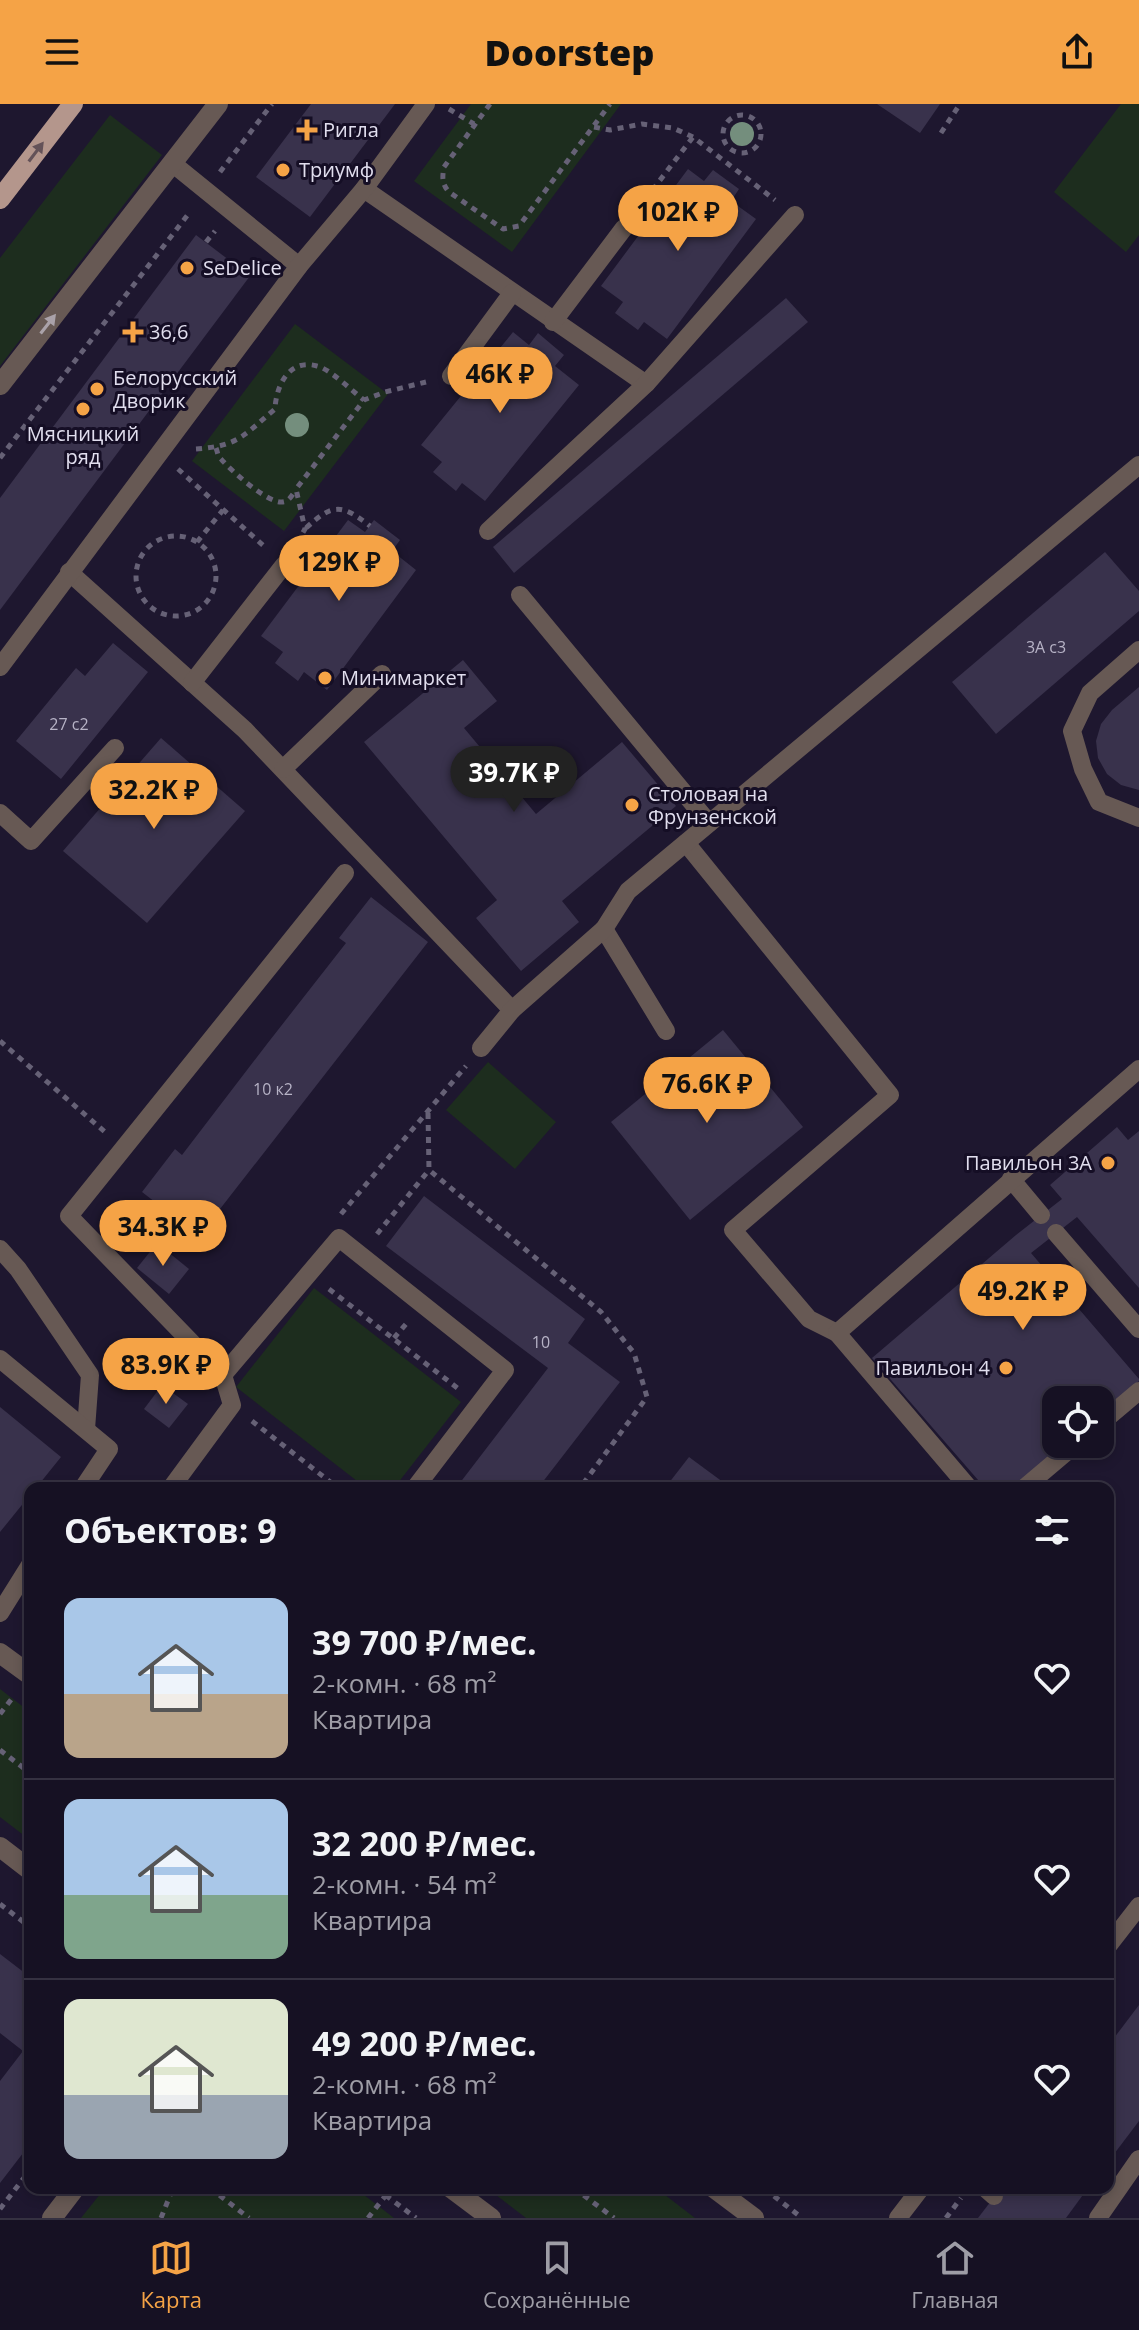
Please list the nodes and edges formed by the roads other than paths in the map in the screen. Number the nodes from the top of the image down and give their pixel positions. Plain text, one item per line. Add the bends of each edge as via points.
1 (73, 104) edge
2 (218, 104) edge
3 (426, 104) edge
4 (172, 163) junction
5 (364, 189) junction
6 (0, 199) edge
7 (795, 215) road end
8 (624, 228) road end
9 (299, 266) junction
10 (512, 293) junction
11 (553, 322) junction
12 (451, 376) road end
13 (646, 384) junction
14 (0, 385) edge
15 (1139, 465) edge
16 (488, 531) dead end
17 (284, 565) road end
18 (69, 572) junction
19 (520, 595) dead end
20 (1139, 650) edge
21 (0, 667) edge
22 (382, 674) dead end
23 (192, 683) junction
24 (115, 748) dead end
25 (283, 769) junction
26 (0, 813) edge
27 (1139, 818) edge
28 (709, 823) junction
29 (686, 843) junction
30 (345, 873) dead end
31 (604, 929) junction
32 (512, 1010) junction
33 (666, 1031) dead end
34 (481, 1048) road end
35 (1139, 1069) edge
36 (1011, 1179) junction
37 (1041, 1215) dead end
38 (1056, 1233) dead end
39 (0, 1249) edge
40 (1139, 1329) edge
41 (837, 1333) junction
42 (0, 1359) edge
43 (223, 1375) junction
44 (1139, 1391) edge
45 (1114, 1412) edge
46 (86, 1429) junction
47 (1059, 1458) edge
48 (87, 1482) edge
49 (175, 1482) edge
50 (420, 1482) edge
51 (964, 1482) edge
52 (1031, 1482) edge
53 (24, 1575) edge
54 (0, 1613) edge
55 (0, 1653) edge
56 (24, 1671) edge
57 (0, 1847) edge
58 (24, 1865) edge
59 (1139, 1906) edge
60 (1114, 1938) edge
61 (1139, 2159) edge
62 (70, 2194) edge
63 (459, 2194) edge
64 (722, 2194) edge
65 (916, 2194) edge
66 (52, 2218) edge
67 (491, 2218) edge
68 (754, 2218) edge
69 (898, 2218) edge
70 (1098, 2218) edge

6 -> 1 main road
2 - 4 street
3 - 5 lane
4 - 9 lane
14 -> 4 street
5 - 9 lane
5 - 10 lane
7 - 13 lane
8 - 11 lane
9 - 18 lane
10 - 11 lane
10 - 12 lane
11 - 13 lane
13 - 16 lane
15 - 28 lane
17 - 23 lane
18 - 21 lane
18 - 23 lane
19 - 28 lane
20 - 27 lane via 1090,693 1072,731 1099,802
22 - 25 lane
23 - 25 lane
24 - 26 lane via 31,841
25 - 32 lane
28 - 29 lane
29 - 31 lane via 628,891
29 - 41 lane via 890,1095 733,1230 809,1319
30 - 43 lane via 69,1216
31 - 32 lane
31 - 33 lane
32 - 34 lane
35 - 36 lane
36 - 37 lane
36 - 41 lane
38 - 40 lane
39 - 46 lane via 90,1375
41 - 51 lane
42 - 46 lane
43 - 49 lane via 232,1405
43 - 50 lane via 339,1238 505,1370
44 - 45 lane
46 - 48 lane via 109,1449
47 - 52 lane
53 - 54 lane
55 - 56 street
57 - 58 street
59 - 60 lane
61 - 70 lane
62 - 66 street
63 - 67 street
64 - 68 street
65 - 69 lane

